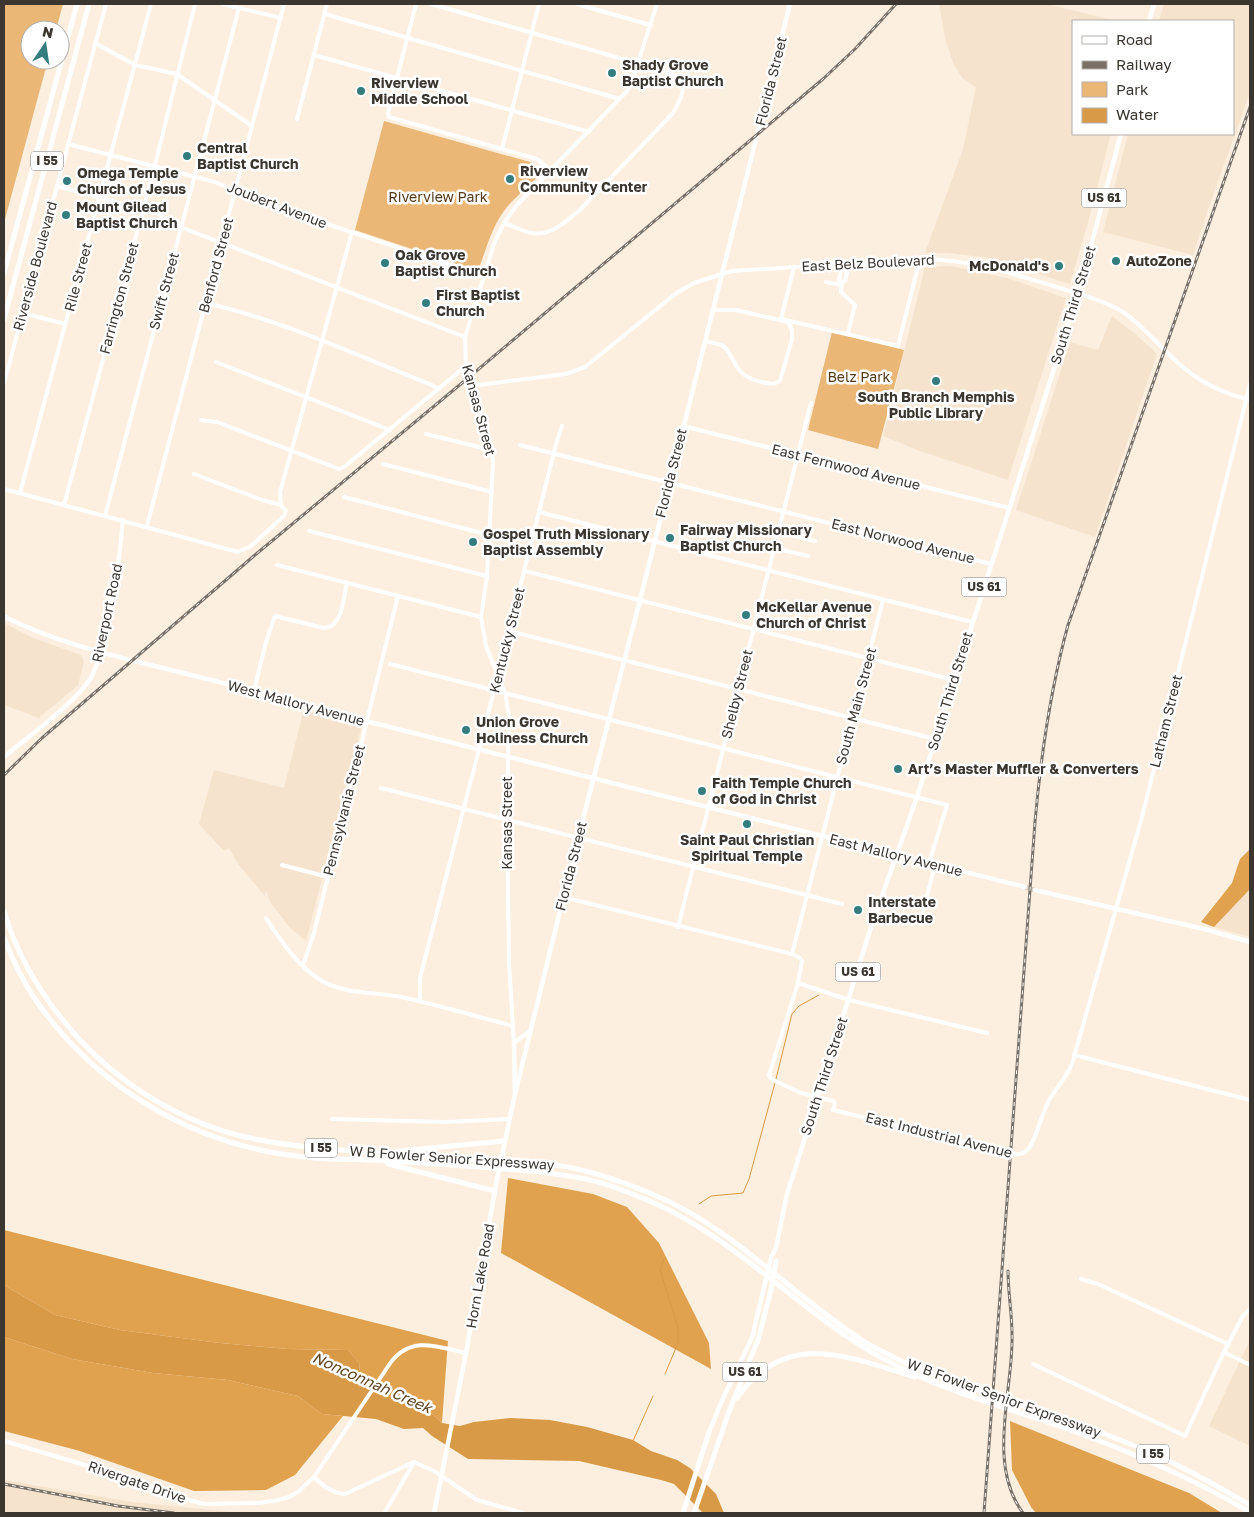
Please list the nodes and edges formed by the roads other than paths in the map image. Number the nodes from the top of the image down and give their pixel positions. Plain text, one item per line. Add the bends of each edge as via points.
1 (77, 4) edge
2 (89, 4) edge
3 (106, 4) edge
4 (151, 4) edge
5 (195, 4) edge
6 (223, 4) edge
7 (284, 4) edge
8 (327, 4) edge
9 (416, 4) edge
10 (431, 4) edge
11 (539, 4) edge
12 (577, 4) edge
13 (657, 4) edge
14 (790, 4) edge
15 (1154, 4) edge
16 (239, 8) junction
17 (325, 14) junction
18 (280, 18) junction
19 (1149, 20) edge
20 (650, 25) junction
21 (531, 33) junction
22 (407, 39) junction
23 (95, 43) junction
24 (314, 54) junction
25 (638, 64) junction
26 (135, 65) junction
27 (521, 71) junction
28 (177, 74) junction
29 (397, 78) junction
30 (214, 99) junction
31 (620, 100) junction
32 (511, 110) junction
33 (296, 119) dead end
34 (252, 126) junction
35 (589, 132) junction
36 (1121, 135) edge
37 (68, 144) junction
38 (502, 149) junction
39 (111, 155) junction
40 (154, 165) junction
41 (552, 171) junction
42 (194, 175) junction
43 (56, 186) junction
44 (235, 190) junction
45 (99, 197) junction
46 (142, 208) junction
47 (504, 223) junction
48 (180, 227) junction
49 (352, 232) junction
50 (222, 243) junction
51 (920, 259) junction
52 (845, 266) junction
53 (794, 267) junction
54 (4, 273) edge
55 (721, 273) junction
56 (483, 276) junction
57 (826, 282) dead end
58 (842, 284) junction
59 (337, 287) junction
60 (1078, 294) junction
61 (206, 303) junction
62 (712, 310) junction
63 (23, 313) junction
64 (4, 319) edge
65 (65, 324) junction
66 (848, 333) junction
67 (465, 337) junction
68 (322, 341) junction
69 (704, 341) junction
70 (216, 362) dead end
71 (466, 366) junction
72 (4, 383) edge
73 (1250, 384) edge
74 (472, 386) junction
75 (439, 389) junction
76 (306, 397) junction
77 (1248, 399) edge
78 (810, 403) dead end
79 (201, 420) dead end
80 (562, 426) dead end
81 (683, 426) junction
82 (390, 430) junction
83 (426, 434) dead end
84 (520, 445) dead end
85 (491, 450) junction
86 (292, 452) junction
87 (554, 454) junction
88 (799, 455) junction
89 (384, 464) dead end
90 (194, 474) dead end
91 (669, 482) junction
92 (4, 489) edge
93 (492, 492) junction
94 (20, 493) junction
95 (344, 497) dead end
96 (64, 505) junction
97 (281, 505) junction
98 (1009, 508) junction
99 (783, 511) junction
100 (539, 512) junction
101 (105, 516) junction
102 (123, 520) junction
103 (147, 526) junction
104 (309, 530) dead end
105 (778, 532) junction
106 (489, 535) junction
107 (815, 541) dead end
108 (654, 542) junction
109 (774, 548) junction
110 (808, 556) dead end
111 (991, 564) junction
112 (277, 565) dead end
113 (768, 570) junction
114 (524, 572) junction
115 (487, 576) junction
116 (347, 583) junction
117 (398, 596) junction
118 (640, 600) junction
119 (883, 600) junction
120 (4, 617) edge
121 (481, 617) junction
122 (972, 622) junction
123 (753, 630) junction
124 (509, 631) junction
125 (101, 652) junction
126 (868, 659) junction
127 (623, 660) junction
128 (390, 664) dead end
129 (498, 675) junction
130 (954, 680) junction
131 (739, 688) junction
132 (254, 691) junction
133 (494, 691) junction
134 (504, 693) junction
135 (609, 718) junction
136 (853, 718) junction
137 (366, 721) junction
138 (935, 739) junction
139 (724, 748) junction
140 (479, 750) junction
141 (507, 756) junction
142 (4, 757) edge
143 (838, 776) junction
144 (593, 778) junction
145 (381, 788) dead end
146 (917, 797) junction
147 (709, 808) junction
148 (464, 809) junction
149 (506, 820) junction
150 (821, 836) junction
151 (578, 838) junction
152 (896, 855) junction
153 (929, 863) junction
154 (282, 865) dead end
155 (935, 865) junction
156 (694, 867) junction
157 (328, 877) junction
158 (1025, 887) tunnel mouth
159 (1035, 890) tunnel mouth
160 (806, 896) junction
161 (563, 897) junction
162 (842, 904) dead end
163 (1116, 909) junction
164 (4, 911) edge
165 (266, 918) dead end
166 (922, 918) dead end
167 (678, 927) junction
168 (4, 938) edge
169 (1250, 942) edge
170 (792, 954) junction
171 (303, 965) junction
172 (798, 983) junction
173 (849, 1000) junction
174 (420, 1001) junction
175 (513, 1026) junction
176 (530, 1030) junction
177 (987, 1032) dead end
178 (514, 1043) junction
179 (1074, 1055) junction
180 (515, 1094) junction
181 (1250, 1100) edge
182 (332, 1119) dead end
183 (509, 1119) junction
184 (504, 1141) junction
185 (374, 1152) junction
186 (372, 1160) junction
187 (496, 1191) junction
188 (774, 1260) junction
189 (1081, 1279) dead end
190 (1250, 1309) edge
191 (1228, 1344) junction
192 (1224, 1352) junction
193 (466, 1353) junction
194 (1033, 1364) dead end
195 (1250, 1365) edge
196 (931, 1382) junction
197 (730, 1409) junction
198 (709, 1432) joint
199 (4, 1441) edge
200 (414, 1462) junction
201 (314, 1477) junction
202 (1250, 1504) edge
203 (385, 1512) dead end
204 (1250, 1512) edge
205 (434, 1513) edge
206 (523, 1513) edge
207 (684, 1513) edge
208 (694, 1513) edge

1 - 54 highway, I 55
2 - 64 highway, I 55
3 - 23 street, Riverside Boulevard
4 - 26 street, Rile Street
5 - 28 street, Farrington Street
6 - 16 street
7 - 18 street, Benford Street
8 - 17 street
9 - 22 street
10 - 21 street
11 - 21 street
12 - 20 street
13 - 20 street, Kansas Street
14 - 55 main road, Florida Street
15 - 19 main road
16 - 18 street
16 - 30 street, Swift Street
17 - 22 street
17 - 24 street
18 - 34 street, Benford Street
20 - 25 street, Kansas Street
21 - 25 street
21 - 27 street
22 - 27 street
22 - 29 street
23 - 26 street
23 - 37 street, Riverside Boulevard
24 - 29 street
24 - 33 street
25 - 31 street, Kansas Street via 631,84
25 - 47 street via 675,75 681,80 683,87 673,113 569,220 539,234
26 - 28 street
26 - 39 street, Rile Street
27 - 31 street
27 - 32 street
28 - 30 street
28 - 40 street, Farrington Street
29 - 32 street
29 - 38 street via 388,116
30 - 34 street
30 - 42 street, Swift Street
31 - 35 street, Kansas Street
32 - 35 street
32 - 38 street
34 - 44 street, Benford Street
35 - 41 street, Kansas Street
36 - 60 main road, South Third Street / US 61
37 - 39 street, Joubert Avenue
37 - 43 street, Riverside Boulevard
38 - 41 street via 537,159
39 - 40 street, Joubert Avenue
39 - 45 street, Rile Street
40 - 42 street, Joubert Avenue
40 - 46 street, Farrington Street
41 - 47 street, Kansas Street via 516,206
42 - 44 street, Joubert Avenue
42 - 48 street, Swift Street
43 - 45 street
43 - 63 street, Riverside Boulevard
44 - 49 street, Joubert Avenue
44 - 50 street, Benford Street
45 - 46 street
45 - 65 street, Rile Street
46 - 48 street
46 - 96 street, Farrington Street
47 - 56 street, Kansas Street
48 - 50 street
48 - 101 street, Swift Street
49 - 56 street, Joubert Avenue
49 - 59 street
50 - 59 street
50 - 61 street, Benford Street
51 - 52 street, East Belz Boulevard
51 - 60 street, East Belz Boulevard via 973,263
51 - 66 street via 898,346
52 - 53 street, East Belz Boulevard
52 - 58 street via 848,272
53 - 55 street, East Belz Boulevard
53 - 66 street via 781,319
55 - 62 main road, Florida Street
55 - 74 street, East Belz Boulevard via 675,294 585,367 566,374
56 - 67 street, Kansas Street
57 - 58 street
58 - 66 street via 841,292 855,305
59 - 67 street
59 - 68 street
60 - 77 street, East Belz Boulevard via 1106,303 1125,314 1203,382
60 - 98 main road, South Third Street / US 61
61 - 68 street via 238,310
61 - 103 street, Benford Street
62 - 69 main road, Florida Street
62 - 69 street via 736,310 788,322 792,339 778,383 742,375 728,350
63 - 65 street
63 - 72 street, Riverside Boulevard
65 - 94 street, Rile Street
67 - 71 street, Kansas Street
68 - 75 street
68 - 76 street
69 - 81 main road, Florida Street
70 - 76 street
71 - 74 street, Kansas Street
71 - 75 street
73 - 77 street, Latham Street
74 - 85 street, Kansas Street
75 - 82 street
76 - 82 street
76 - 86 street
77 - 163 street, Latham Street
78 - 88 street, Shelby Street
79 - 86 street via 217,422
80 - 87 street, Kentucky Street
81 - 88 street, East Fernwood Avenue
81 - 91 main road, Florida Street
82 - 86 street via 339,469
83 - 85 street
84 - 87 street, East Norwood Avenue
85 - 93 street, Kansas Street
86 - 97 street via 280,492
87 - 91 street, East Norwood Avenue
87 - 100 street, Kentucky Street
88 - 98 street, East Fernwood Avenue
88 - 99 street, Shelby Street
89 - 93 street
90 - 97 street
91 - 99 street, East Norwood Avenue
91 - 108 main road, Florida Street
92 - 94 street
93 - 106 street, Kansas Street
94 - 96 street
95 - 106 street
96 - 101 street
97 - 103 street via 286,511 284,516 251,546 238,552
98 - 111 main road, South Third Street / US 61
99 - 105 street, Shelby Street
99 - 111 street, East Norwood Avenue
100 - 108 street
100 - 114 street, Kentucky Street
101 - 102 street
102 - 103 street
102 - 125 street, Riverport Road via 117,577
104 - 115 street
105 - 107 street
105 - 109 street, Shelby Street
106 - 115 street, Kansas Street
108 - 113 street
108 - 118 main road, Florida Street
109 - 110 street
109 - 113 street, Shelby Street
111 - 122 main road, South Third Street / US 61
112 - 116 street
113 - 119 street
113 - 123 street, Shelby Street
114 - 118 street
114 - 124 street, Kentucky Street
115 - 121 street, Kansas Street
116 - 117 street
116 - 132 street via 339,618 330,628 275,616
117 - 121 street
117 - 137 street, Pennsylvania Street
118 - 123 street
118 - 127 main road, Florida Street
119 - 122 street
119 - 126 street, South Main Street
120 - 125 main road, West Mallory Avenue via 56,639
121 - 129 street, Kansas Street via 486,646
122 - 130 main road, South Third Street / US 61
123 - 126 street
123 - 131 street, Shelby Street
124 - 127 street
124 - 129 street, Kentucky Street
125 - 132 main road, West Mallory Avenue
125 - 142 main road, Riverport Road via 87,683
126 - 130 street
126 - 136 street, South Main Street
127 - 131 street
127 - 135 main road, Florida Street
128 - 133 street
129 - 133 street, Kentucky Street
129 - 134 street, Kansas Street
130 - 138 main road, South Third Street / US 61
131 - 136 street
131 - 139 street, Shelby Street
132 - 137 main road, West Mallory Avenue
133 - 134 street
133 - 140 street, Kentucky Street
134 - 135 street
134 - 141 street, Kansas Street via 508,715
135 - 139 street
135 - 144 main road, Florida Street
136 - 138 street
136 - 143 street, South Main Street
137 - 140 main road, West Mallory Avenue
137 - 157 street, Pennsylvania Street
138 - 146 main road, South Third Street / US 61
139 - 143 street
139 - 147 street, Shelby Street
140 - 141 main road, West Mallory Avenue
140 - 148 street, Kentucky Street
141 - 144 main road, West Mallory Avenue
141 - 149 street, Kansas Street
143 - 146 street
143 - 150 street, South Main Street
144 - 147 main road, East Mallory Avenue
144 - 151 main road, Florida Street
145 - 148 street
146 - 152 main road, South Third Street / US 61
146 - 153 street via 947,805
147 - 150 main road, East Mallory Avenue
147 - 156 street, Shelby Street
148 - 149 street
148 - 174 street, Kentucky Street via 420,978
149 - 151 street
149 - 175 street, Kansas Street
150 - 152 main road, East Mallory Avenue
150 - 160 street, South Main Street
151 - 156 street
151 - 161 main road, Florida Street
152 - 153 main road, East Mallory Avenue
152 - 173 main road, South Third Street / US 61
153 - 155 main road, East Mallory Avenue
154 - 157 street
155 - 158 main road, East Mallory Avenue
155 - 166 street
156 - 160 street
156 - 167 street, Shelby Street
157 - 171 street, Pennsylvania Street
159 - 163 main road
160 - 162 street
160 - 170 street, South Main Street
161 - 167 street
161 - 176 main road, Florida Street
163 - 169 main road
163 - 179 street, Latham Street
164 - 185 highway, W B Fowler Senior Expressway / I 55 via 22,956 42,992 65,1023 116,1074 152,1098 204,1124 249,1138
165 - 171 street via 282,943
167 - 170 street
168 - 186 highway, W B Fowler Senior Expressway / I 55 via 32,994 59,1030 107,1078 150,1106 180,1123 262,1151 307,1158
170 - 172 street via 802,961
171 - 174 street via 335,987
172 - 173 street
172 - 179 street, East Industrial Avenue via 769,1075 772,1080 801,1093 833,1101 833,1110 1021,1154 1032,1142
173 - 177 street
173 - 188 main road, South Third Street / US 61 via 787,1194
174 - 175 street
175 - 178 street, Kansas Street
176 - 178 main road
176 - 180 main road, Florida Street
178 - 180 main road, Kansas Street
179 - 181 street
180 - 183 main road, Kansas Street
182 - 183 street via 446,1122
183 - 184 main road, Kansas Street
184 - 185 highway
184 - 187 main road, Horn Lake Road
185 - 202 highway, W B Fowler Senior Expressway / I 55 via 536,1163 602,1176 654,1194 688,1210 727,1236 866,1343 903,1362 1137,1448 1186,1469
186 - 187 highway
186 - 196 highway, W B Fowler Senior Expressway / I 55 via 553,1174 602,1183 653,1203 728,1245 840,1333 883,1359
187 - 193 main road, Horn Lake Road
188 - 197 highway, South Third Street / US 61 via 771,1290 758,1340
188 - 198 main road, South Third Street / US 61 via 752,1338
189 - 191 street
190 - 191 street
191 - 192 street
192 - 194 street via 1185,1436
192 - 195 street
193 - 201 street, Rivergate Drive via 428,1345 409,1347 398,1353
193 - 205 main road, Horn Lake Road
196 - 197 highway via 847,1356 800,1354 764,1370
196 - 204 highway, W B Fowler Senior Expressway / I 55 via 1134,1454
197 - 208 highway, South Third Street / US 61
198 - 207 highway, South Third Street / US 61
199 - 201 street, Rivergate Drive via 204,1504 274,1501 299,1491
200 - 201 street via 344,1494 328,1489
200 - 203 street
200 - 206 street via 434,1471 477,1500

